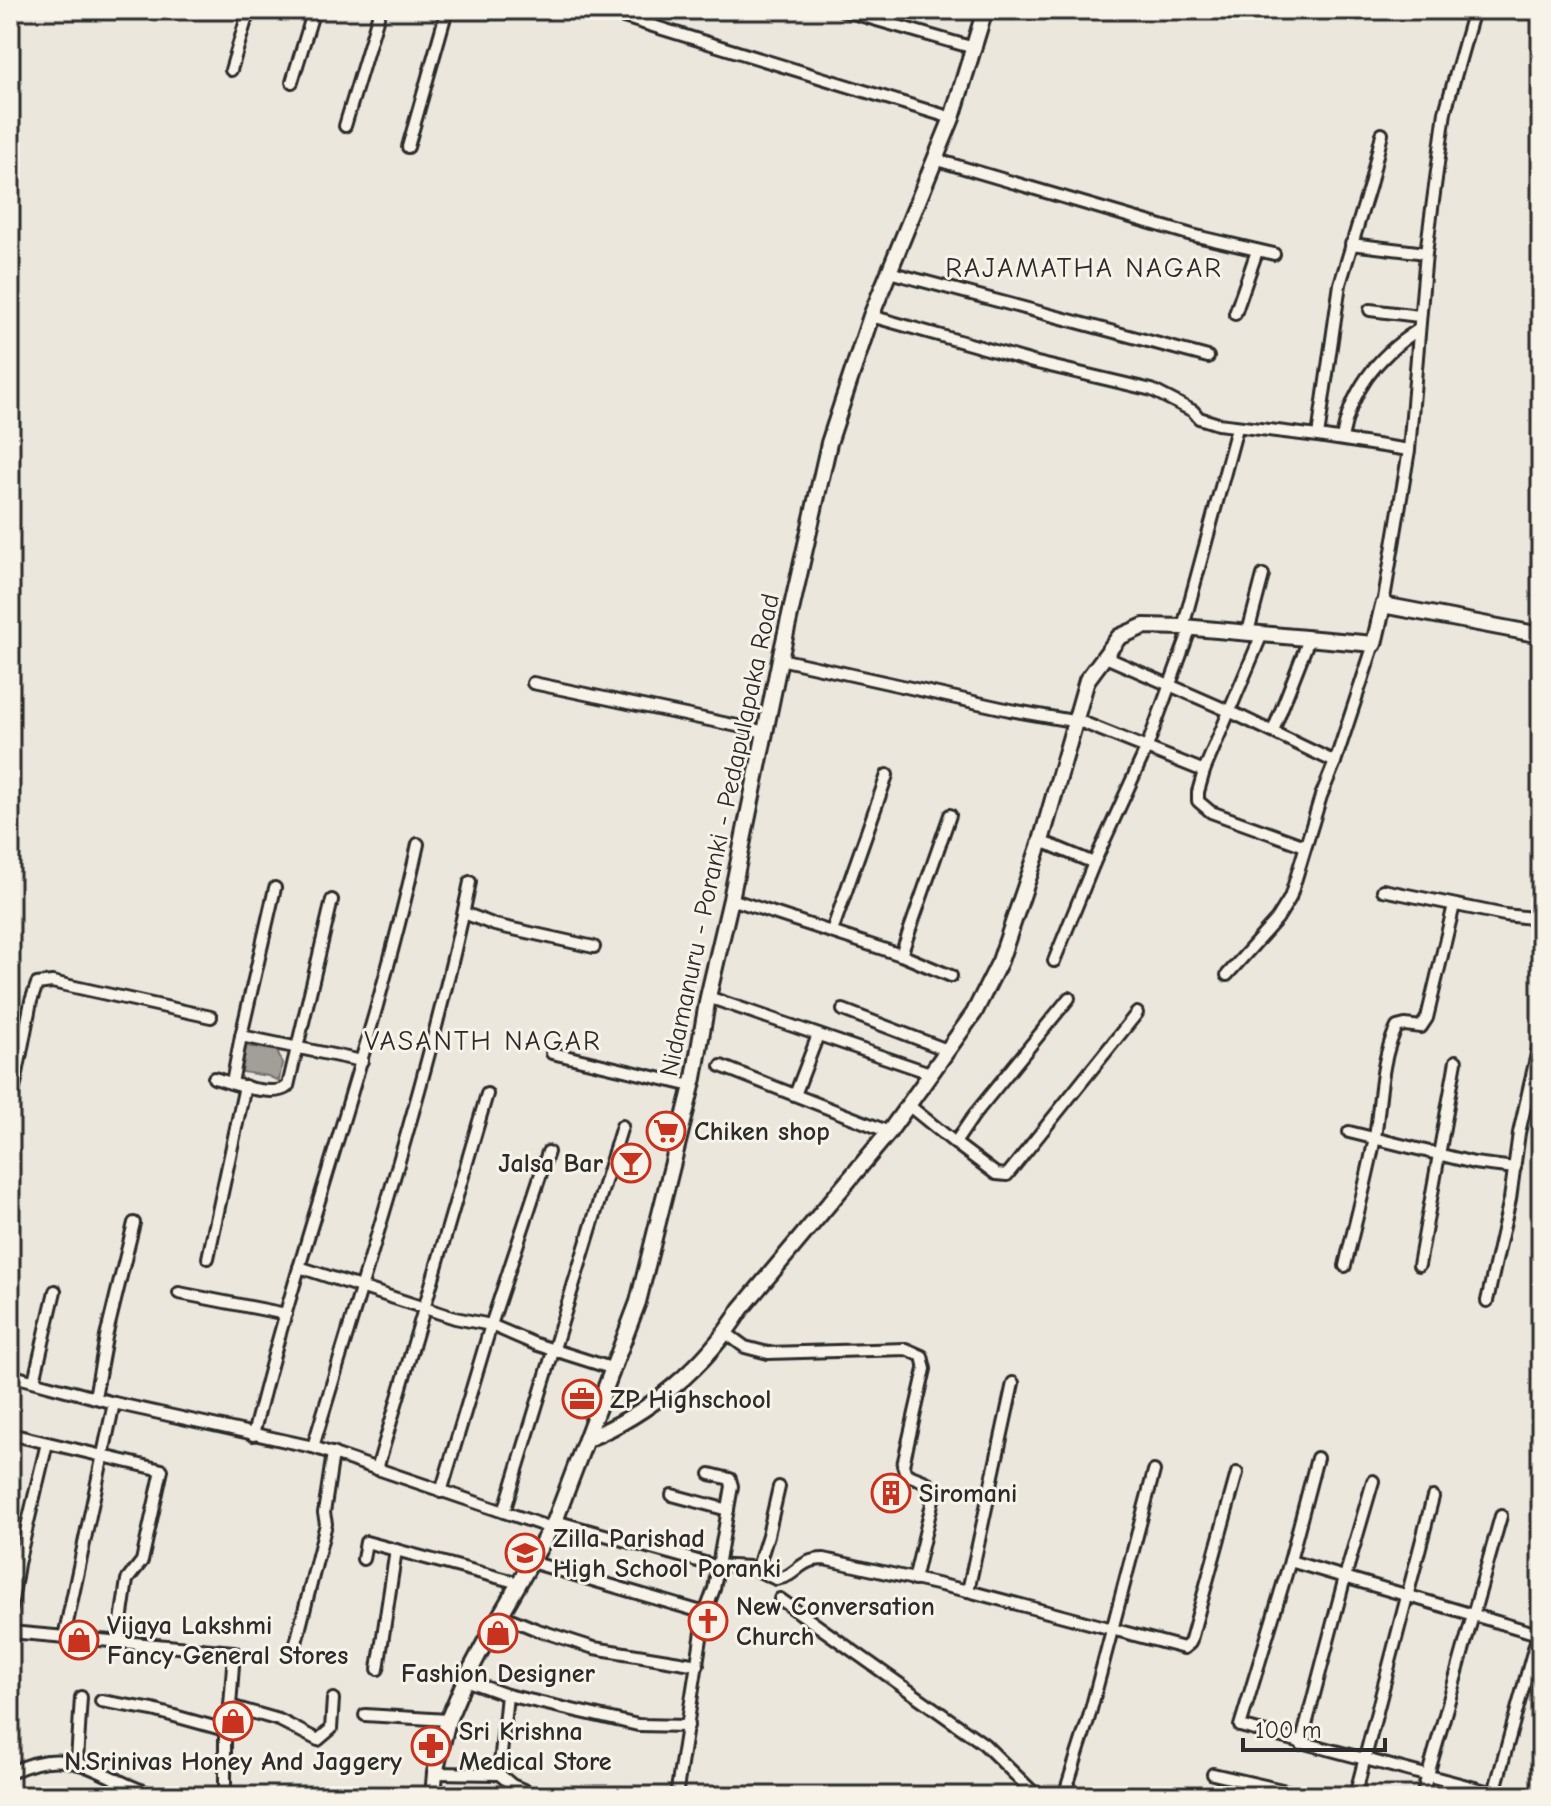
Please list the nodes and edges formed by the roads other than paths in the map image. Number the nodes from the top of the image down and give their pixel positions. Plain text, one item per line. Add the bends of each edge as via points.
1 (249, 10) edge
2 (314, 10) edge
3 (380, 10) edge
4 (447, 10) edge
5 (601, 10) edge
6 (842, 10) edge
7 (985, 10) edge
8 (1474, 10) edge
9 (974, 48) junction
10 (231, 70) dead end
11 (292, 82) dead end
12 (952, 118) junction
13 (345, 126) dead end
14 (1382, 134) dead end
15 (408, 147) dead end
16 (937, 160) junction
17 (1351, 244) junction
18 (1257, 251) junction
19 (1426, 253) junction
20 (1274, 254) dead end
21 (889, 272) junction
22 (1370, 310) dead end
23 (1235, 314) dead end
24 (871, 316) junction
25 (1419, 316) junction
26 (1418, 330) junction
27 (1208, 357) dead end
28 (1237, 428) junction
29 (1318, 436) junction
30 (1342, 439) junction
31 (1409, 450) junction
32 (1263, 575) dead end
33 (1383, 605) junction
34 (1187, 627) junction
35 (1255, 633) junction
36 (1541, 635) edge
37 (1309, 639) junction
38 (1374, 644) junction
39 (1103, 656) junction
40 (780, 659) junction
41 (533, 683) dead end
42 (1169, 687) junction
43 (1231, 712) junction
44 (1073, 721) junction
45 (1273, 731) junction
46 (766, 732) junction
47 (1147, 747) junction
48 (1335, 762) junction
49 (1204, 771) junction
50 (887, 775) dead end
51 (950, 815) dead end
52 (1041, 841) junction
53 (418, 844) dead end
54 (1305, 846) junction
55 (1094, 863) junction
56 (470, 882) dead end
57 (275, 888) dead end
58 (1383, 890) dead end
59 (731, 899) junction
60 (332, 900) dead end
61 (1454, 905) junction
62 (464, 913) junction
63 (1541, 919) edge
64 (832, 931) junction
65 (594, 947) dead end
66 (901, 955) junction
67 (1054, 961) dead end
68 (1227, 975) dead end
69 (951, 976) dead end
70 (708, 997) junction
71 (1069, 998) dead end
72 (843, 1010) dead end
73 (1137, 1013) dead end
74 (211, 1017) dead end
75 (818, 1035) junction
76 (241, 1036) junction
77 (1541, 1036) edge
78 (297, 1048) junction
79 (947, 1050) junction
80 (552, 1053) dead end
81 (362, 1061) junction
82 (1456, 1061) dead end
83 (721, 1066) dead end
84 (930, 1073) junction
85 (214, 1078) dead end
86 (232, 1083) junction
87 (245, 1086) junction
88 (692, 1086) junction
89 (487, 1094) dead end
90 (795, 1095) junction
91 (907, 1104) junction
92 (10, 1110) edge
93 (622, 1126) dead end
94 (889, 1132) junction
95 (1349, 1132) dead end
96 (1374, 1138) junction
97 (955, 1143) junction
98 (548, 1152) dead end
99 (1440, 1153) junction
100 (1515, 1168) junction
101 (134, 1223) dead end
102 (208, 1258) dead end
103 (1419, 1265) dead end
104 (1345, 1266) dead end
105 (299, 1267) junction
106 (362, 1287) junction
107 (55, 1291) dead end
108 (179, 1293) dead end
109 (1487, 1301) dead end
110 (424, 1308) junction
111 (286, 1314) junction
112 (491, 1325) junction
113 (726, 1333) junction
114 (554, 1350) junction
115 (611, 1368) junction
116 (10, 1375) edge
117 (34, 1381) junction
118 (1013, 1383) dead end
119 (95, 1397) junction
120 (114, 1403) junction
121 (10, 1434) edge
122 (253, 1435) junction
123 (587, 1439) junction
124 (47, 1443) junction
125 (313, 1447) junction
126 (333, 1453) junction
127 (104, 1456) junction
128 (1317, 1458) dead end
129 (377, 1469) junction
130 (1154, 1471) dead end
131 (1237, 1473) dead end
132 (710, 1474) dead end
133 (1373, 1481) dead end
134 (779, 1487) dead end
135 (441, 1492) junction
136 (672, 1495) dead end
137 (1433, 1497) dead end
138 (728, 1510) junction
139 (504, 1512) junction
140 (1501, 1516) dead end
141 (553, 1524) junction
142 (396, 1550) junction
143 (363, 1559) dead end
144 (1290, 1561) junction
145 (531, 1562) junction
146 (718, 1564) junction
147 (757, 1570) junction
148 (1345, 1577) junction
149 (914, 1580) junction
150 (519, 1583) junction
151 (968, 1591) junction
152 (1409, 1596) junction
153 (780, 1599) dead end
154 (705, 1613) junction
155 (10, 1614) edge
156 (501, 1615) junction
157 (1472, 1616) junction
158 (1541, 1621) edge
159 (1112, 1629) junction
160 (10, 1632) edge
161 (1539, 1634) edge
162 (64, 1637) junction
163 (118, 1642) junction
164 (296, 1643) dead end
165 (698, 1665) junction
166 (378, 1669) dead end
167 (465, 1680) junction
168 (507, 1695) junction
169 (81, 1697) dead end
170 (333, 1699) dead end
171 (101, 1701) dead end
172 (230, 1706) junction
173 (365, 1715) dead end
174 (448, 1720) junction
175 (688, 1726) junction
176 (225, 1730) junction
177 (1301, 1744) junction
178 (1364, 1758) junction
179 (77, 1761) junction
180 (10, 1773) edge
181 (435, 1773) junction
182 (499, 1774) junction
183 (1213, 1774) dead end
184 (1428, 1775) junction
185 (117, 1779) junction
186 (1459, 1783) junction
187 (1500, 1794) edge
188 (115, 1796) edge
189 (158, 1796) edge
190 (225, 1796) edge
191 (433, 1796) edge
192 (538, 1796) edge
193 (676, 1796) edge
194 (1037, 1796) edge
195 (1064, 1796) edge
196 (1294, 1796) edge
197 (1355, 1796) edge
198 (1422, 1796) edge
199 (1456, 1796) edge

1 - 10 street
2 - 11 street
3 - 13 street
4 - 15 street
5 - 12 street
6 - 9 street
7 - 9 main road, Nidamanuru - Poranki - Pedapulapaka Road
8 - 19 street via 1445,112
9 - 12 main road, Nidamanuru - Poranki - Pedapulapaka Road
12 - 16 main road, Nidamanuru - Poranki - Pedapulapaka Road
14 - 17 street
16 - 18 street
16 - 21 main road, Nidamanuru - Poranki - Pedapulapaka Road
17 - 19 street
17 - 29 street via 1340,284
18 - 20 street
18 - 23 street
19 - 25 street
21 - 24 main road, Nidamanuru - Poranki - Pedapulapaka Road
21 - 27 street
22 - 25 street
24 - 28 street via 1152,390 1199,418
24 - 40 main road, Nidamanuru - Poranki - Pedapulapaka Road via 829,443
25 - 26 street
26 - 30 street via 1370,370 1346,416
26 - 31 street
28 - 29 street
28 - 34 street
29 - 30 street
30 - 31 street
31 - 33 street
32 - 35 street
33 - 36 main road
33 - 38 main road
34 - 35 main road
34 - 39 main road via 1144,626 1119,637
34 - 42 street
35 - 37 main road
35 - 43 street
37 - 38 main road
37 - 45 street
38 - 48 street
39 - 42 street
39 - 44 main road via 1087,680
40 - 44 street
40 - 46 main road, Nidamanuru - Poranki - Pedapulapaka Road
41 - 46 street
42 - 43 street
42 - 47 street
43 - 45 street
43 - 49 street
44 - 47 street
44 - 52 main road
45 - 48 street
46 - 59 main road, Nidamanuru - Poranki - Pedapulapaka Road
47 - 49 street
47 - 55 street
48 - 54 street
49 - 54 street via 1198,801 1211,812
50 - 64 street
51 - 66 street
52 - 55 street
52 - 79 main road via 1000,961 974,1013
53 - 81 street
54 - 68 street via 1290,898
55 - 67 street
56 - 62 street
57 - 76 street
58 - 61 street
59 - 64 street
59 - 70 main road, Nidamanuru - Poranki - Pedapulapaka Road
60 - 78 street
61 - 63 street
61 - 96 street via 1427,1018 1421,1027 1405,1025 1394,1032
62 - 65 street
62 - 106 street via 412,1121
64 - 66 street
66 - 69 street
70 - 75 street
70 - 88 main road, Nidamanuru - Poranki - Pedapulapaka Road
71 - 97 street
72 - 79 street
73 - 97 street via 1007,1175 996,1174
74 - 92 street via 52,982 37,984
75 - 84 street
75 - 90 street
76 - 78 street
76 - 86 street
77 - 100 street
78 - 81 street
78 - 87 street via 284,1090
79 - 84 main road
80 - 88 street
81 - 105 street
82 - 99 street
83 - 90 street
84 - 91 main road
85 - 86 street
86 - 87 street
87 - 102 street
88 - 115 main road, Nidamanuru - Poranki - Pedapulapaka Road via 638,1302
89 - 110 street
90 - 94 street
91 - 94 main road
91 - 97 street
93 - 114 street
94 - 113 main road
95 - 96 street
96 - 99 street
96 - 104 street
98 - 112 street
99 - 100 street
99 - 103 street
100 - 109 street
101 - 119 street
105 - 106 street
105 - 111 street
106 - 110 street
106 - 125 street
107 - 117 street
108 - 111 street
110 - 112 street
110 - 129 street
111 - 122 street
112 - 114 street
112 - 135 street
113 - 123 main road via 671,1387
113 - 149 street via 745,1347 768,1353 906,1349 922,1356 925,1369 903,1465 906,1474 935,1491
114 - 115 street
114 - 139 street
115 - 123 main road, Nidamanuru - Poranki - Pedapulapaka Road
116 - 117 street
117 - 119 street
118 - 151 street
119 - 120 street
120 - 122 street
120 - 127 street
121 - 124 street
122 - 125 street
123 - 141 main road, Nidamanuru - Poranki - Pedapulapaka Road
124 - 127 street
124 - 155 street
125 - 126 street
126 - 129 street
126 - 164 street via 326,1524
127 - 162 street
127 - 163 street via 162,1470 142,1561 127,1580
128 - 144 street
129 - 135 street
130 - 159 street
131 - 159 street via 1190,1643 1180,1648
132 - 138 street via 732,1482
133 - 148 street
134 - 147 street
135 - 139 street
136 - 138 street
137 - 152 street
138 - 146 street
139 - 141 street
140 - 157 street
141 - 145 main road, Nidamanuru - Poranki - Pedapulapaka Road
141 - 146 street
142 - 143 street via 366,1542
142 - 150 street
142 - 166 street
144 - 148 street
144 - 177 street via 1240,1726
145 - 150 main road, Nidamanuru - Poranki - Pedapulapaka Road
145 - 154 street
146 - 147 street
146 - 154 street
147 - 149 street via 781,1578 803,1562 824,1559
148 - 152 street
148 - 177 street
149 - 151 street
150 - 156 main road, Nidamanuru - Poranki - Pedapulapaka Road
151 - 159 street
152 - 157 street
152 - 178 street
153 - 194 street via 984,1744
154 - 165 street
156 - 165 street via 594,1648
156 - 167 main road, Nidamanuru - Poranki - Pedapulapaka Road
157 - 161 street
157 - 184 street
158 - 161 street
159 - 195 street
160 - 162 street
161 - 187 street
162 - 163 street
163 - 172 street via 234,1652
165 - 175 street
167 - 168 street
167 - 174 main road, Nidamanuru - Poranki - Pedapulapaka Road
168 - 175 street via 638,1725
168 - 182 street
169 - 179 street
170 - 172 street via 331,1729 318,1740 279,1720
171 - 176 street
172 - 176 street
173 - 174 street
174 - 181 main road, Nidamanuru - Poranki - Pedapulapaka Road
175 - 193 street
176 - 190 street
177 - 178 street
178 - 184 street
178 - 197 street
179 - 180 street via 43,1762
179 - 185 street
181 - 182 street
181 - 191 main road, Nidamanuru - Poranki - Pedapulapaka Road
182 - 192 street
183 - 196 street
184 - 186 street
184 - 198 street
185 - 188 street
185 - 189 street
186 - 187 street
186 - 199 street

